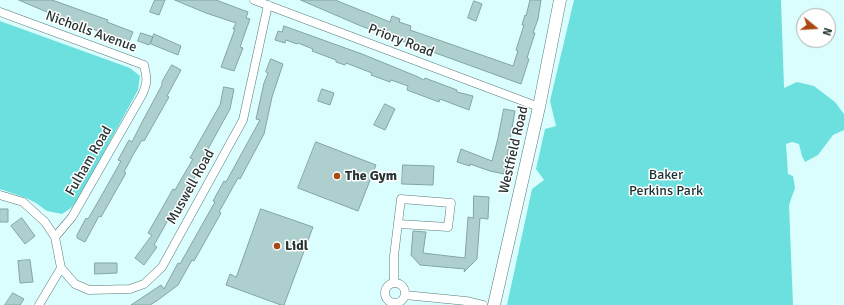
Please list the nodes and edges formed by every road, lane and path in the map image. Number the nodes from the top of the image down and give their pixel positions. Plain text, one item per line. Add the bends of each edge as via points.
1 (254, 0) edge
2 (560, 0) edge
3 (268, 5) junction
4 (0, 12) edge
5 (142, 95) joint
6 (539, 107) junction
7 (0, 195) edge
8 (399, 224) junction
9 (55, 238) junction
10 (61, 268) junction
11 (394, 283) junction
12 (405, 295) junction
13 (39, 305) edge
14 (483, 305) edge
15 (494, 305) edge

1 - 3 street, Priory Road
2 - 6 street, Westfield Road
3 - 6 street, Priory Road
3 - 10 street, Muswell Road via 243,120 162,267 144,284 130,289 89,290 75,284
4 - 5 street, Nicholls Avenue via 144,65 147,86
5 - 9 street, Fulham Road via 72,217
6 - 15 street, Westfield Road
7 - 9 street via 23,202 45,222
8 - 8 street via 401,199 451,203 448,227
8 - 11 street via 394,256
9 - 10 street
10 - 13 street
11 - 12 street via 402,286
11 - 12 street via 388,285 385,290 386,299 391,303 398,303
12 - 14 street

